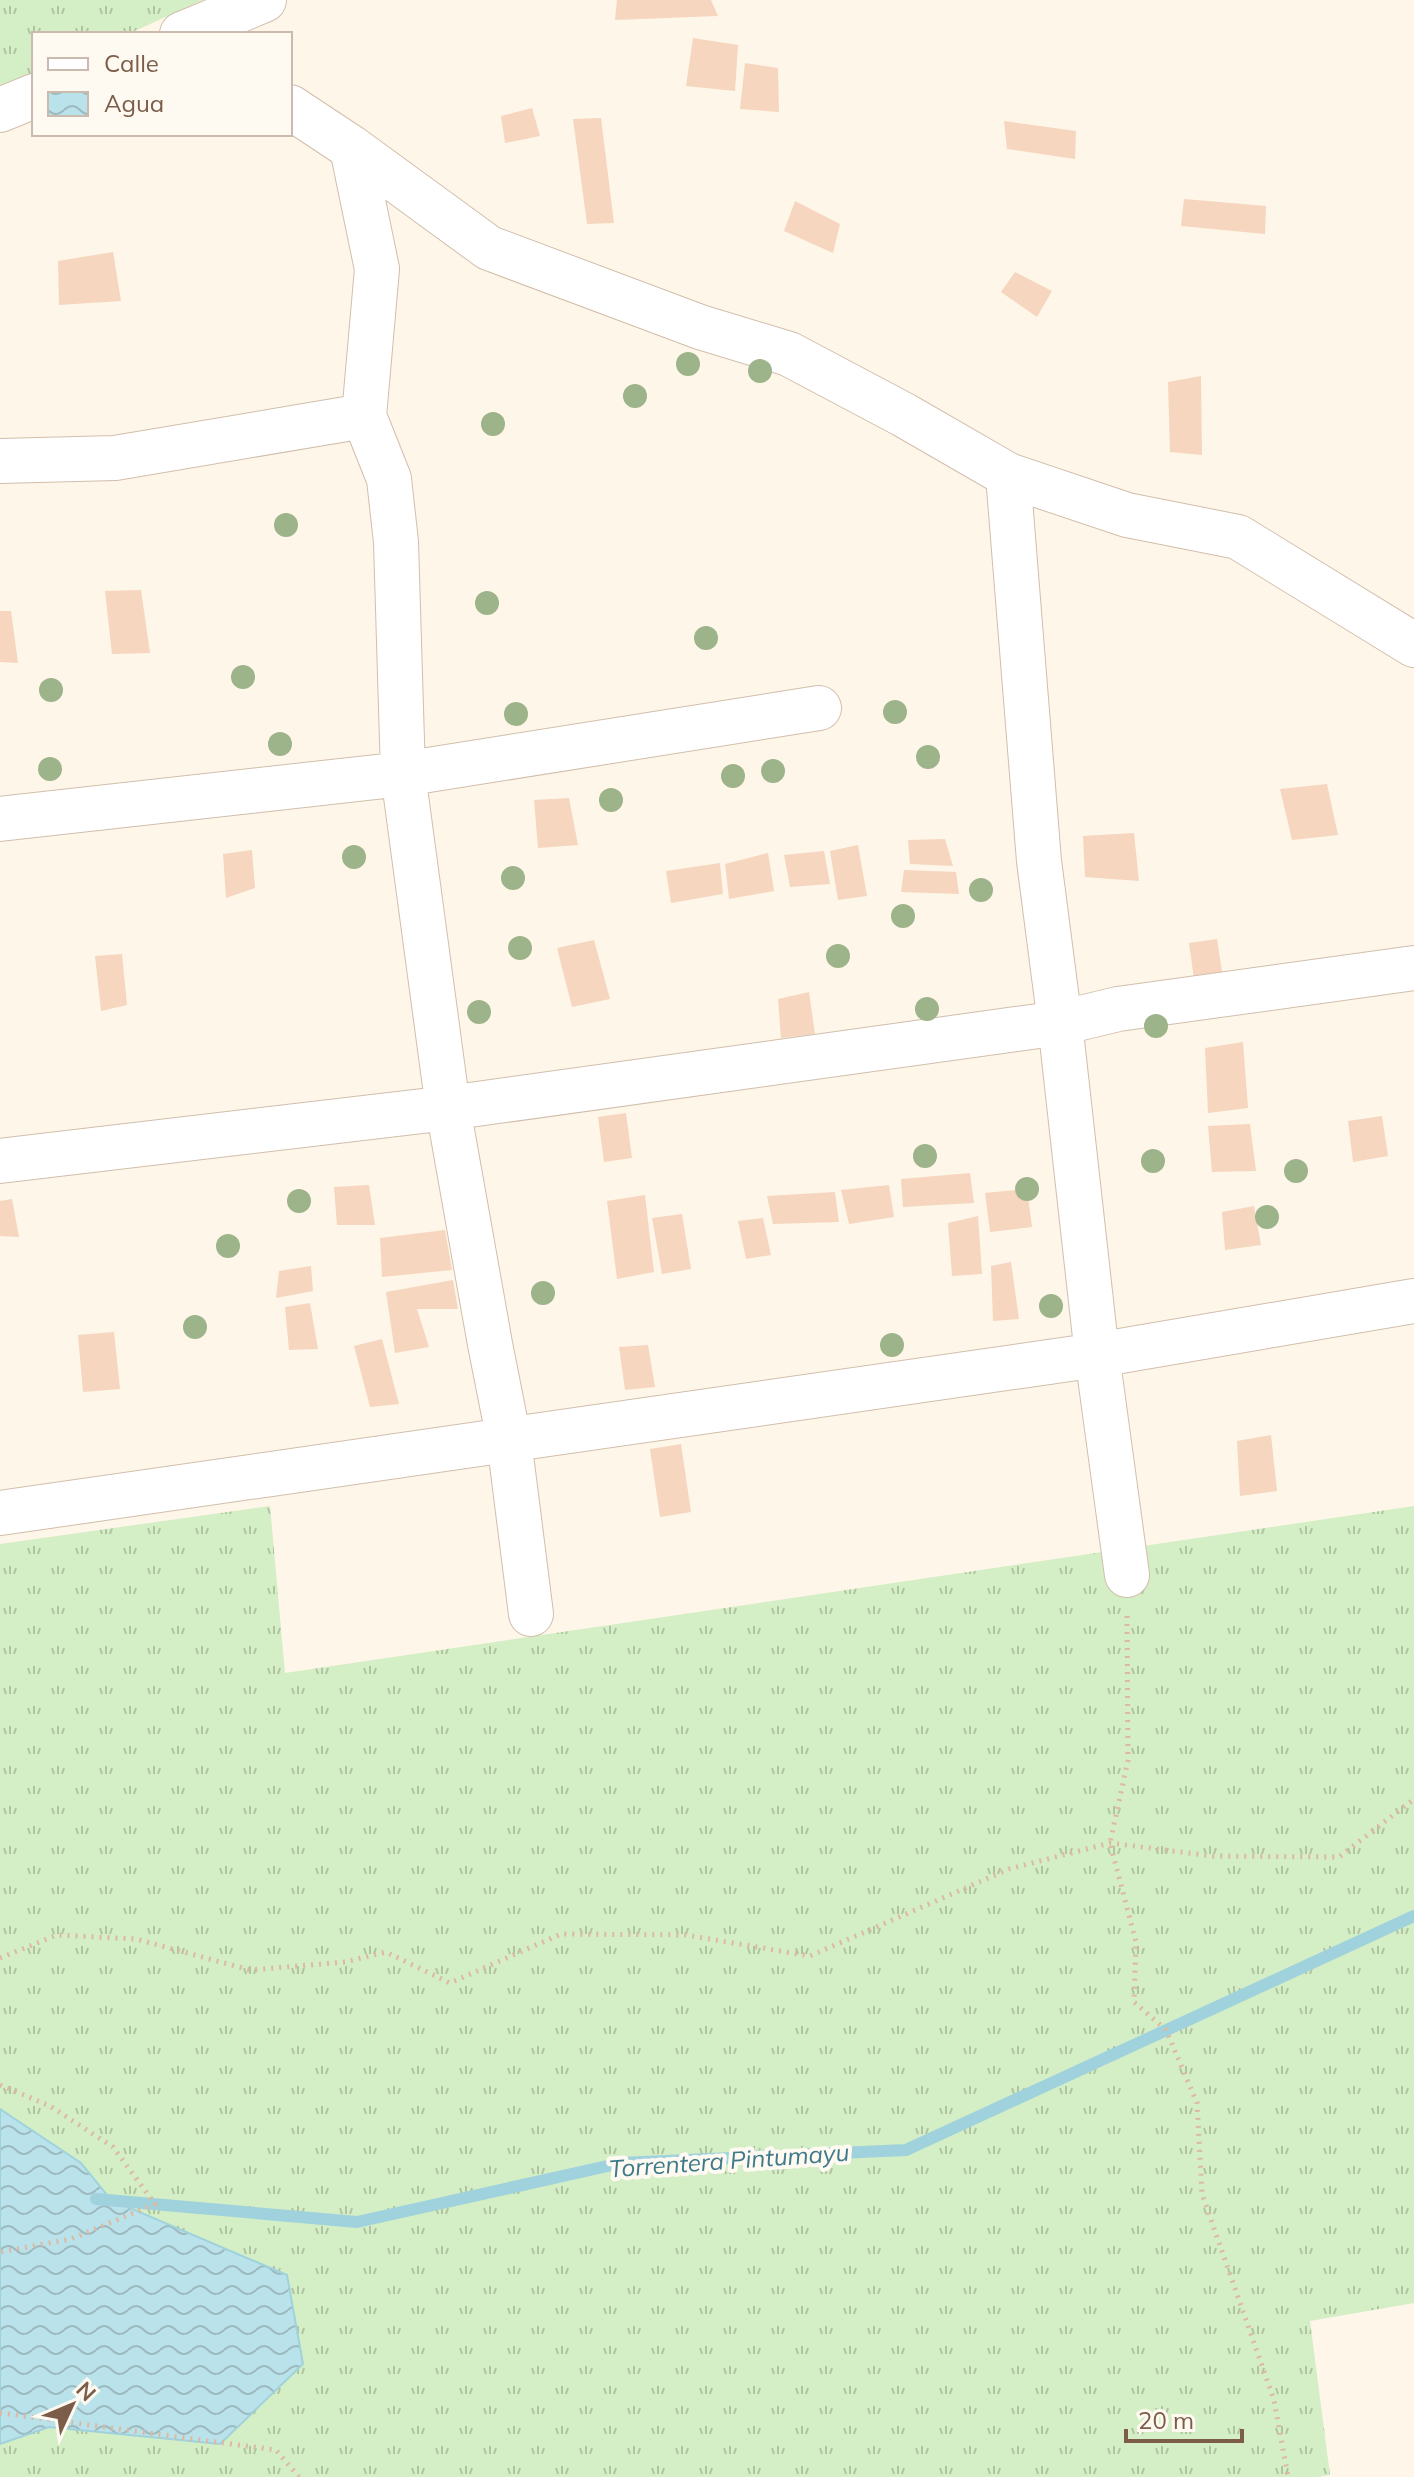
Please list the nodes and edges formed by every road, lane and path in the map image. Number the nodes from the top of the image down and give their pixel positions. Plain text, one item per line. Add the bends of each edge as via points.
1 (264, 0) edge
2 (187, 32) edge
3 (32, 97) edge
4 (292, 108) edge
5 (0, 110) edge
6 (352, 148) junction
7 (364, 416) junction
8 (0, 461) edge
9 (1008, 475) junction
10 (1414, 645) edge
11 (819, 708) dead end
12 (403, 774) junction
13 (0, 819) edge
14 (1414, 968) edge
15 (1060, 1023) junction
16 (448, 1108) junction
17 (0, 1161) edge
18 (1414, 1301) edge
19 (1097, 1355) junction
20 (509, 1440) junction
21 (0, 1513) edge
22 (1127, 1575) joint
23 (531, 1614) dead end
24 (1414, 1799) edge
25 (1110, 1843) junction
26 (0, 1958) edge
27 (0, 2085) edge
28 (0, 2252) edge
29 (0, 2413) edge
30 (299, 2477) edge
31 (1288, 2477) edge

1 - 2 street
3 - 5 street
4 - 6 street
6 - 7 street via 377,269
6 - 9 street via 489,248 700,327 789,354
7 - 8 street via 115,458
7 - 12 street via 389,479 396,542
9 - 10 street via 1127,515 1238,537
9 - 15 street via 1039,861
11 - 12 street
12 - 13 street
12 - 16 street
14 - 15 street via 1118,1009
15 - 16 street
15 - 19 street
16 - 17 street
16 - 20 street
18 - 19 street
19 - 20 street
19 - 22 street
20 - 21 street
20 - 23 street
22 - 25 path via 1128,1760
24 - 25 path via 1339,1857 1213,1856
25 - 26 path via 1009,1869 810,1956 686,1935 561,1934 450,1983 386,1952 345,1962 250,1970 136,1939 57,1935
25 - 31 path via 1136,1942 1134,2002 1166,2030 1197,2103 1202,2194 1274,2400
27 - 28 path via 50,2106 113,2147 155,2204 71,2239
29 - 30 path via 276,2450

